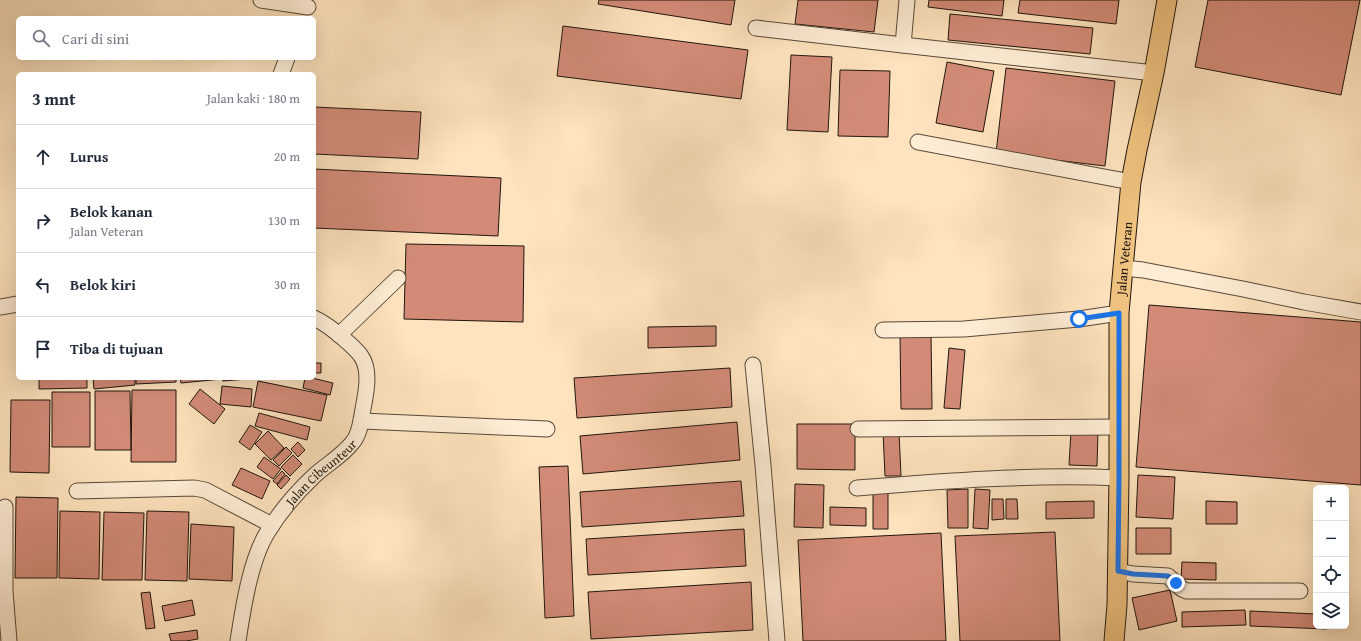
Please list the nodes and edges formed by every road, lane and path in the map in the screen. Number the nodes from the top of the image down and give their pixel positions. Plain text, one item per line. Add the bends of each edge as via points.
1 (261, 0) edge
2 (907, 0) edge
3 (1167, 0) edge
4 (308, 8) edge
5 (756, 28) dead end
6 (903, 46) junction
7 (286, 60) edge
8 (282, 72) edge
9 (1154, 73) junction
10 (918, 142) dead end
11 (1131, 182) junction
12 (1122, 268) junction
13 (398, 278) dead end
14 (16, 304) edge
15 (0, 307) edge
16 (1361, 312) edge
17 (1119, 313) junction
18 (316, 319) edge
19 (883, 330) dead end
20 (339, 335) junction
21 (753, 365) dead end
22 (361, 421) junction
23 (1119, 427) junction
24 (547, 429) dead end
25 (858, 429) dead end
26 (1119, 478) junction
27 (857, 488) dead end
28 (77, 491) dead end
29 (5, 507) dead end
30 (272, 525) junction
31 (1118, 571) junction
32 (1300, 592) dead end
33 (10, 641) edge
34 (238, 641) edge
35 (777, 641) edge
36 (1114, 641) edge

1 - 4 street
2 - 6 street
3 - 9 main road, Jalan Veteran
5 - 6 street
6 - 9 street
7 - 8 street
9 - 11 main road, Jalan Veteran
10 - 11 street
11 - 12 main road, Jalan Veteran
12 - 16 street
12 - 17 main road, Jalan Veteran
13 - 20 street
14 - 15 street
17 - 19 street via 964,329
17 - 23 main road, Jalan Veteran
18 - 20 street, Jalan Cibeunteur
20 - 22 street, Jalan Cibeunteur via 362,357 367,368
21 - 35 street
22 - 24 street
22 - 30 street, Jalan Cibeunteur via 353,442 316,474
23 - 25 street
23 - 26 main road, Jalan Veteran
26 - 27 street via 1018,477
26 - 31 main road, Jalan Veteran
28 - 30 street via 194,488 211,493
29 - 33 street via 5,591
30 - 34 street, Jalan Cibeunteur via 260,548 249,580
31 - 32 street via 1168,576 1187,591
31 - 36 main road, Jalan Veteran

